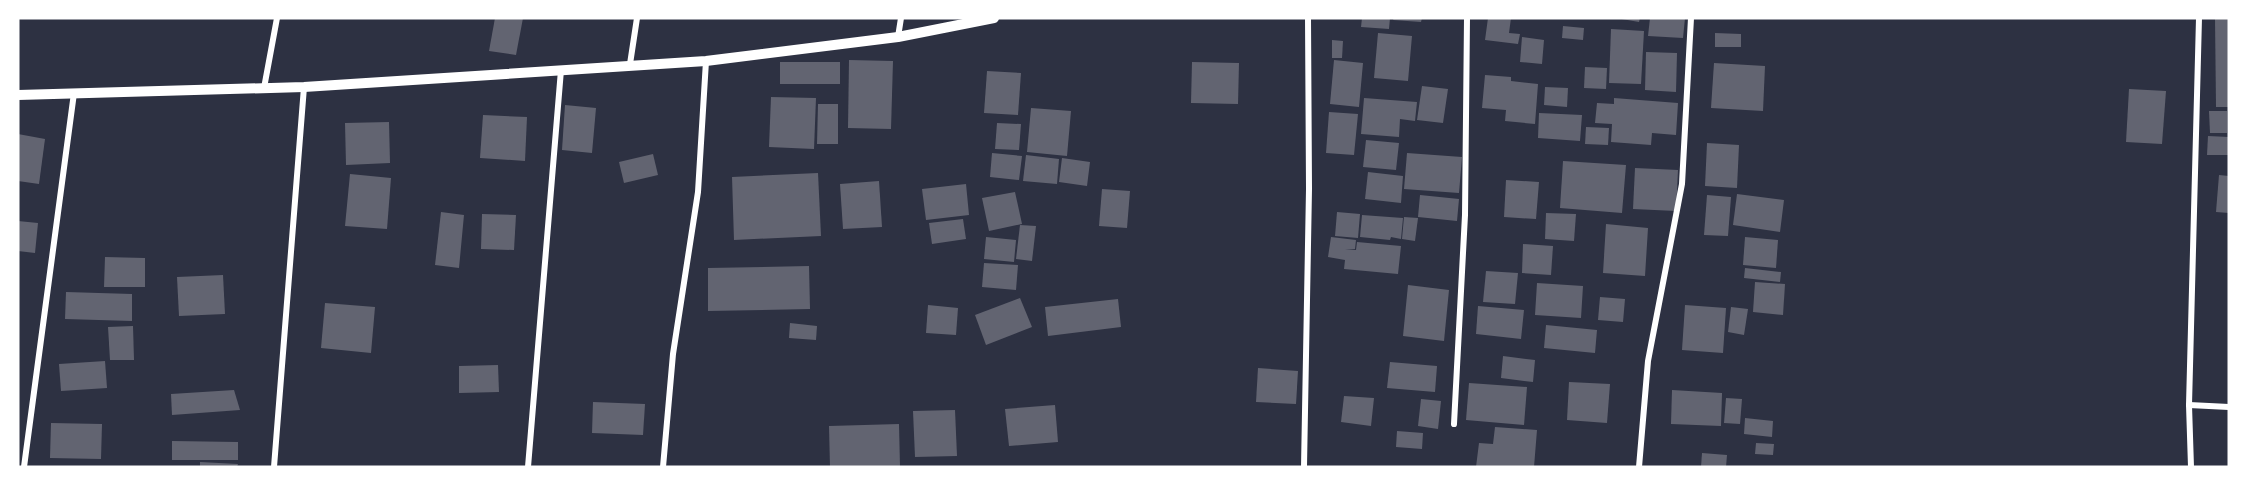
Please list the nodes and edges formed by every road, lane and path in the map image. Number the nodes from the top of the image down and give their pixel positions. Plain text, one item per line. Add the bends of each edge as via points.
1 (277, 18) edge
2 (638, 18) edge
3 (901, 18) edge
4 (994, 18) edge
5 (1308, 18) edge
6 (1467, 18) edge
7 (1691, 18) edge
8 (2199, 18) edge
9 (898, 37) junction
10 (706, 61) junction
11 (630, 64) junction
12 (561, 70) junction
13 (304, 87) junction
14 (264, 88) junction
15 (74, 93) junction
16 (18, 95) edge
17 (2189, 405) junction
18 (2229, 407) edge
19 (1454, 424) dead end
20 (24, 467) edge
21 (274, 467) edge
22 (528, 467) edge
23 (663, 467) edge
24 (1304, 467) edge
25 (1639, 467) edge
26 (2191, 467) edge

1 - 14 street
2 - 11 street
3 - 9 street
4 - 9 street
5 - 24 street
6 - 19 street via 1465,215
7 - 25 street via 1682,184 1648,361
8 - 17 street
9 - 10 street
10 - 11 street
10 - 23 street via 698,192 673,354
11 - 12 street
12 - 13 street
12 - 22 street
13 - 14 street
13 - 21 street
14 - 15 street
15 - 16 street
15 - 20 street
17 - 18 street
17 - 26 street

